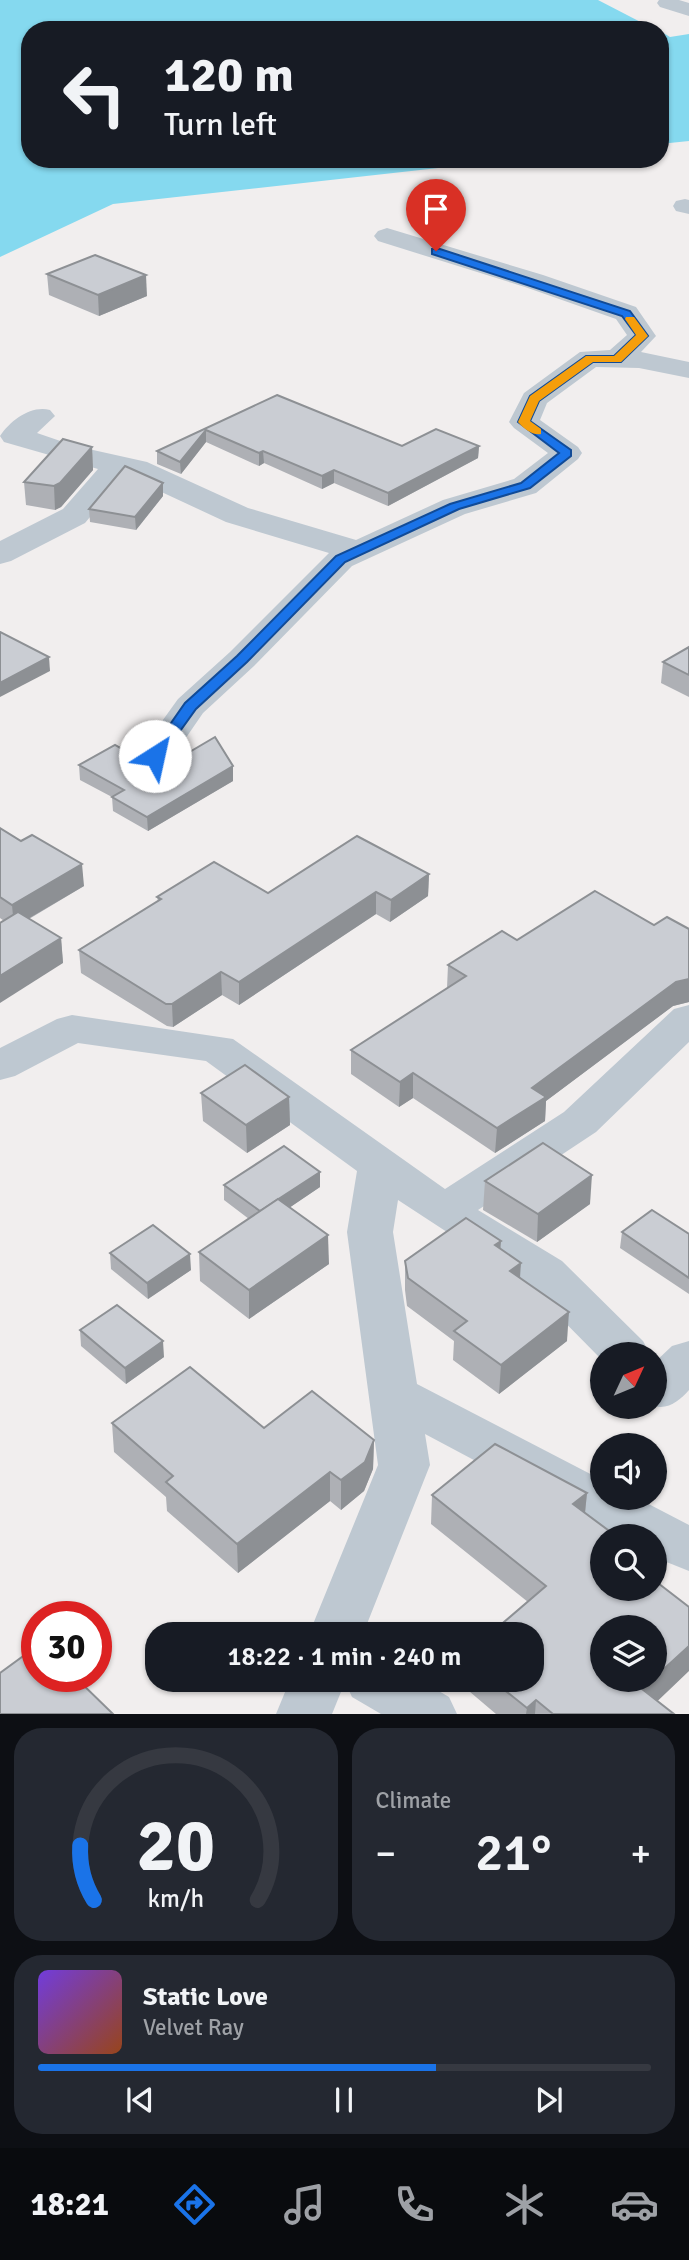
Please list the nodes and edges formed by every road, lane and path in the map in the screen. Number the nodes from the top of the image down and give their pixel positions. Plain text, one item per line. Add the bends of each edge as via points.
1 (667, 3) dead end
2 (689, 10) edge
3 (387, 236) dead end
4 (617, 359) junction
5 (689, 370) edge
6 (40, 416) dead end
7 (117, 463) junction
8 (358, 551) junction
9 (0, 554) edge
10 (155, 756) dead end
11 (689, 1018) edge
12 (0, 1066) edge
13 (380, 1167) junction
14 (444, 1211) junction
15 (614, 1342) edge
16 (689, 1359) edge
17 (667, 1382) edge
18 (394, 1395) junction
19 (689, 1550) edge
20 (341, 1622) edge
21 (313, 1692) edge
22 (392, 1692) edge
23 (304, 1714) edge
24 (429, 1714) edge

1 - 2 street
3 - 4 street via 626,313 642,336
4 - 5 street
4 - 8 street via 590,358 534,399 524,422 567,453 525,486 454,506
6 - 7 street via 15,436
7 - 8 street via 237,515
7 - 9 street via 74,516
8 - 10 street via 341,559 190,706
11 - 14 street via 580,1122
12 - 13 street via 72,1029 218,1049
13 - 14 street
13 - 18 street via 370,1232
14 - 15 street via 545,1273
16 - 17 street
18 - 19 street
18 - 20 street via 404,1465
21 - 23 street
22 - 24 street

